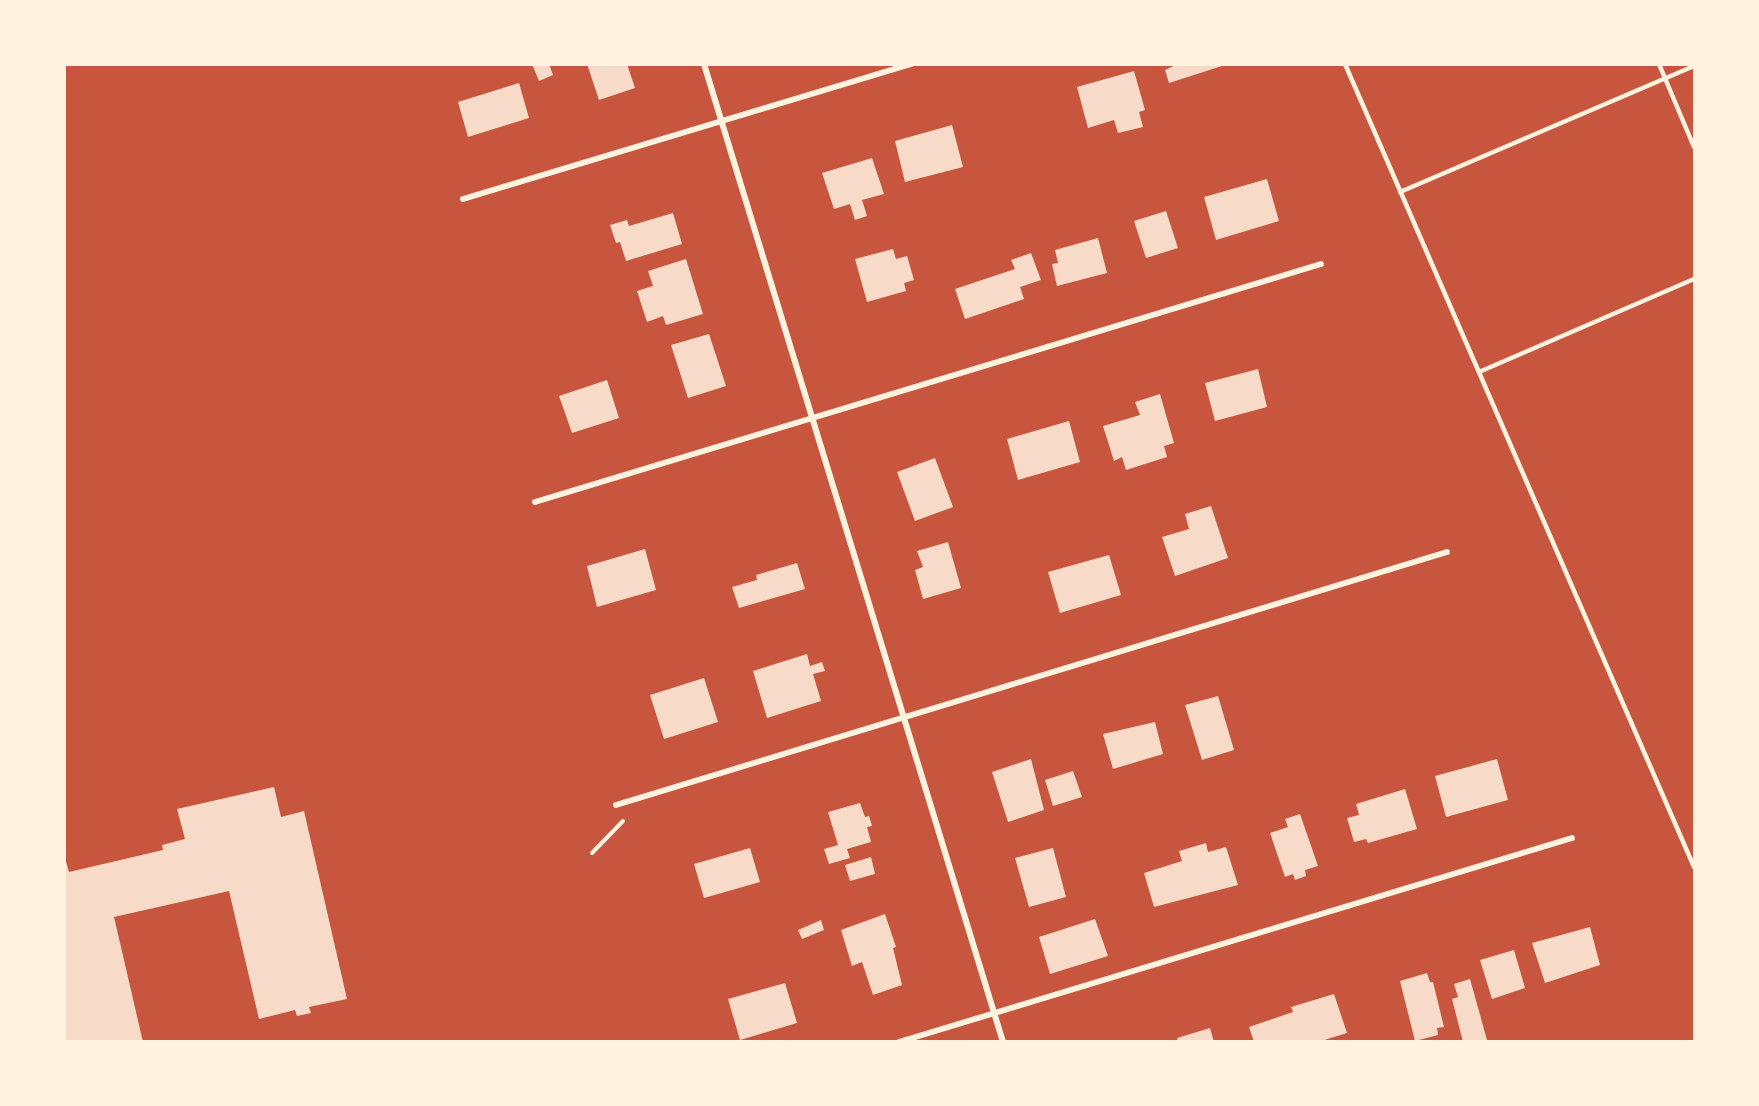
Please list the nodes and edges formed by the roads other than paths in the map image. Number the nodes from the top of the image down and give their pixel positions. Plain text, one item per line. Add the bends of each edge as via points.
1 (704, 64) edge
2 (911, 64) edge
3 (1345, 64) edge
4 (1659, 64) edge
5 (1695, 66) edge
6 (1665, 79) junction
7 (722, 122) junction
8 (1695, 147) edge
9 (1400, 192) junction
10 (463, 199) dead end
11 (1321, 264) dead end
12 (1695, 279) edge
13 (1479, 372) junction
14 (811, 420) junction
15 (535, 502) dead end
16 (1447, 552) dead end
17 (902, 718) junction
18 (616, 805) road end
19 (1572, 838) dead end
20 (1695, 867) edge
21 (994, 1013) junction
22 (899, 1041) edge
23 (1003, 1041) edge

1 - 7 street
2 - 7 street
3 - 9 lane
4 - 6 lane
5 - 6 lane
6 - 8 lane
6 - 9 lane
7 - 10 street
7 - 14 street
9 - 13 lane
11 - 14 street
12 - 13 lane
13 - 20 lane
14 - 15 street
14 - 17 street
16 - 17 street
17 - 18 street
17 - 21 street
19 - 21 street
21 - 22 street
21 - 23 street

